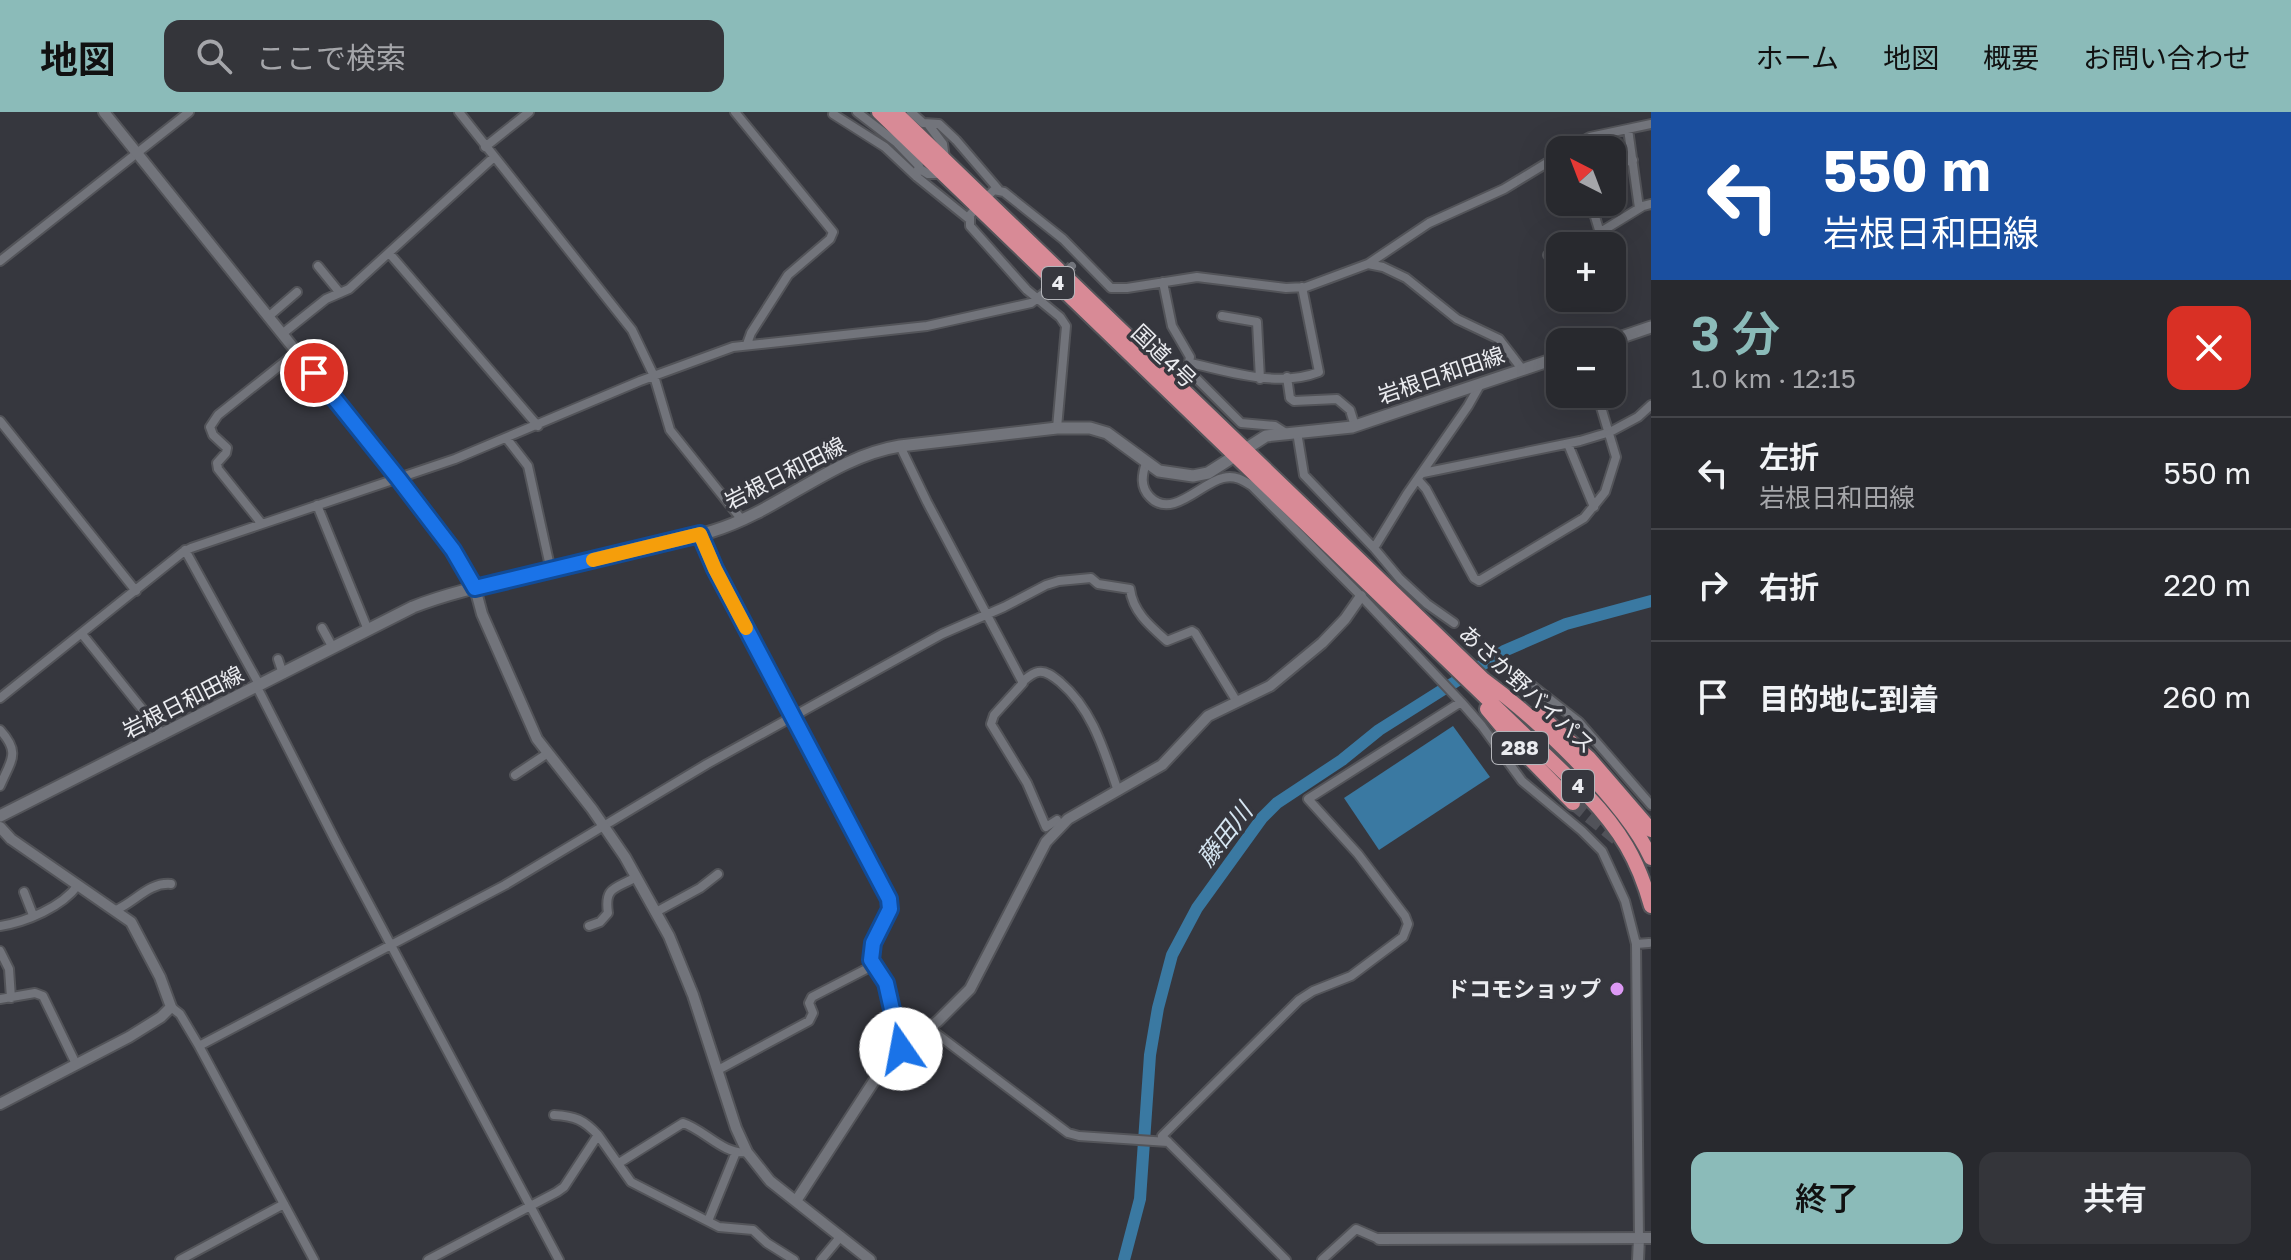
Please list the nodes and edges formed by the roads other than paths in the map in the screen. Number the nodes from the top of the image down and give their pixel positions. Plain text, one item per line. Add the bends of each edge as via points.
1 (104, 112) edge
2 (189, 112) edge
3 (459, 112) edge
4 (529, 112) edge
5 (735, 112) edge
6 (857, 112) edge
7 (879, 112) edge
8 (895, 112) edge
9 (911, 112) edge
10 (833, 114) edge
11 (928, 124) junction
12 (1651, 124) edge
13 (1628, 129) junction
14 (1595, 136) edge
15 (485, 147) junction
16 (137, 153) junction
17 (494, 157) junction
18 (1633, 160) junction
19 (1626, 162) edge
20 (1546, 164) edge
21 (944, 167) junction
22 (918, 172) junction
23 (998, 189) junction
24 (982, 203) junction
25 (1651, 204) edge
26 (1639, 208) junction
27 (969, 219) junction
28 (1602, 232) edge
29 (389, 253) junction
30 (1082, 257) junction
31 (0, 261) edge
32 (1368, 264) junction
33 (318, 266) dead end
34 (1163, 282) junction
35 (1302, 287) junction
36 (297, 292) dead end
37 (340, 293) junction
38 (1038, 300) junction
39 (1222, 316) dead end
40 (268, 317) junction
41 (1651, 327) edge
42 (282, 334) junction
43 (1626, 336) edge
44 (747, 344) junction
45 (297, 352) junction
46 (1546, 361) edge
47 (1190, 363) junction
48 (1522, 369) junction
49 (654, 376) junction
50 (1287, 377) junction
51 (1260, 379) junction
52 (1482, 382) junction
53 (1651, 405) edge
54 (1602, 408) edge
55 (0, 421) edge
56 (538, 426) junction
57 (1355, 426) junction
58 (1057, 428) junction
59 (1292, 432) junction
60 (1610, 432) junction
61 (507, 439) junction
62 (1568, 444) junction
63 (900, 446) junction
64 (1240, 453) junction
65 (1146, 463) junction
66 (1420, 476) junction
67 (398, 478) junction
68 (317, 505) junction
69 (1594, 507) junction
70 (742, 520) junction
71 (262, 524) junction
72 (700, 534) junction
73 (1374, 548) junction
74 (185, 550) junction
75 (551, 571) junction
76 (475, 588) junction
77 (136, 591) junction
78 (1361, 596) junction
79 (986, 614) junction
80 (1454, 623) dead end
81 (322, 628) dead end
82 (368, 630) junction
83 (1424, 630) junction
84 (82, 634) junction
85 (333, 648) junction
86 (278, 659) dead end
87 (1447, 659) junction
88 (283, 674) junction
89 (1521, 677) dead end
90 (1022, 682) junction
91 (258, 686) junction
92 (1472, 689) junction
93 (0, 698) edge
94 (1237, 702) junction
95 (1564, 708) junction
96 (792, 716) junction
97 (1550, 716) dead end
98 (0, 730) edge
99 (163, 735) junction
100 (1518, 752) dead end
101 (548, 753) junction
102 (1507, 762) junction
103 (515, 775) dead end
104 (0, 786) edge
105 (1118, 791) junction
106 (1647, 793) edge
107 (1573, 803) tunnel mouth
108 (1651, 805) edge
109 (0, 816) edge
110 (604, 826) junction
111 (0, 827) edge
112 (1059, 827) junction
113 (1651, 830) edge
114 (1651, 858) edge
115 (718, 874) dead end
116 (636, 877) junction
117 (171, 884) dead end
118 (78, 885) junction
119 (24, 892) dead end
120 (1651, 906) edge
121 (116, 910) junction
122 (656, 912) junction
123 (33, 915) junction
124 (0, 926) edge
125 (589, 926) dead end
126 (1649, 943) dead end
127 (1636, 944) junction
128 (392, 946) junction
129 (0, 951) edge
130 (874, 965) junction
131 (11, 998) junction
132 (0, 999) edge
133 (171, 1007) junction
134 (929, 1028) junction
135 (199, 1046) junction
136 (901, 1049) junction
137 (76, 1064) junction
138 (718, 1070) junction
139 (0, 1104) edge
140 (554, 1115) dead end
141 (598, 1135) junction
142 (1168, 1142) junction
143 (742, 1152) junction
144 (619, 1163) junction
145 (796, 1201) junction
146 (284, 1204) junction
147 (531, 1206) junction
148 (708, 1221) junction
149 (841, 1236) junction
150 (1639, 1238) junction
151 (1651, 1238) edge
152 (1379, 1239) joint
153 (180, 1260) edge
154 (314, 1260) edge
155 (428, 1260) edge
156 (559, 1260) edge
157 (794, 1260) edge
158 (821, 1260) edge
159 (870, 1260) edge
160 (1286, 1260) edge
161 (1322, 1260) edge
162 (1638, 1260) edge

1 - 16 street
2 - 16 street
3 - 15 street
4 - 15 street
5 - 44 street via 833,232 784,280
6 - 22 street via 896,142
7 - 21 highway, 国道4号 / 4
8 - 21 highway, 国道4号 / 4
9 - 11 street
10 - 22 street
11 - 21 street via 943,144
11 - 23 street via 939,124
12 - 13 street
13 - 14 street
13 - 18 street
15 - 17 street
16 - 31 street
16 - 40 street
17 - 29 street
17 - 49 street via 632,330
18 - 19 street
18 - 26 street
20 - 32 street via 1429,223
21 - 22 street
21 - 24 highway, 国道4号 / 4
22 - 27 street
23 - 24 street
23 - 30 street
24 - 27 street
24 - 64 highway, 国道4号 / 4
25 - 26 street
26 - 28 street
27 - 38 street
29 - 37 street
29 - 56 street
30 - 34 street via 1111,288
30 - 38 street, bridge
32 - 35 street
32 - 48 street via 1406,278 1457,319 1499,339
33 - 37 street
34 - 35 street via 1209,277
34 - 47 street via 1172,326
35 - 50 street via 1320,368 1310,375
36 - 40 street
37 - 42 street
38 - 44 street via 927,326
38 - 58 street via 1066,326
39 - 51 street via 1257,322
40 - 42 street
41 - 43 main road
42 - 45 street
44 - 49 street
45 - 67 street
45 - 71 street via 210,427 227,448 218,469
46 - 48 main road, 岩根日和田線
47 - 51 street
47 - 59 street via 1194,376 1241,423
48 - 52 main road, 岩根日和田線
49 - 56 street
49 - 70 street via 670,430
50 - 51 street
50 - 57 street via 1294,401 1337,399 1350,410
52 - 57 main road, 岩根日和田線
52 - 66 street
53 - 60 street
54 - 60 street
55 - 77 street
56 - 61 street
57 - 59 main road, 岩根日和田線
58 - 63 main road, 岩根日和田線
58 - 65 main road, 岩根日和田線 via 1098,429
59 - 64 main road, 岩根日和田線 via 1266,436
59 - 73 street via 1304,475
60 - 62 street
60 - 69 street via 1616,457 1605,492
61 - 67 street
61 - 75 street via 528,466
62 - 66 street
62 - 69 street
63 - 70 main road, 岩根日和田線 via 863,456
63 - 79 street
64 - 65 main road, 岩根日和田線 via 1193,476 1171,475
64 - 83 highway, 国道4号 / 4
65 - 78 street via 1145,491 1162,504 1223,478 1241,479
66 - 69 street via 1479,581 1571,527
66 - 73 street
67 - 68 street
67 - 76 street
68 - 71 street
68 - 82 street
70 - 72 main road, 岩根日和田線
71 - 74 street
72 - 75 main road, 岩根日和田線
72 - 96 street
73 - 80 street via 1400,579
74 - 77 street
74 - 91 street
75 - 76 main road, 岩根日和田線
76 - 82 main road, 岩根日和田線 via 413,607
76 - 101 street via 527,719
77 - 84 street
78 - 87 street
78 - 94 street via 1322,643 1270,686
79 - 90 street
79 - 94 street via 1059,581 1091,578 1130,589 1132,604 1167,641 1195,633
79 - 96 street
81 - 85 street
82 - 85 main road, 岩根日和田線
83 - 87 highway, 288
83 - 87 highway, 288
84 - 93 street
84 - 99 street
85 - 88 main road, 岩根日和田線
86 - 88 street
87 - 92 highway, 288
87 - 92 highway, 288
88 - 91 main road, 岩根日和田線
89 - 95 street
90 - 105 street via 1043,672 1079,701 1094,725
90 - 112 street via 991,724 1023,775 1046,827 1057,820
91 - 99 main road, 岩根日和田線
91 - 128 street
92 - 102 street via 1482,726
92 - 107 highway, 288
92 - 113 highway, 288 via 1510,688 1589,758
92 - 114 highway, あさか野バイパス / 4 via 1512,700 1635,827
92 - 120 highway, あさか野バイパス / 4 via 1612,822 1632,853
92 - 142 street via 1308,799 1405,916 1403,937 1351,976 1299,1000 1167,1129 1162,1136
94 - 105 street via 1201,721 1162,765
95 - 97 street
95 - 106 street
96 - 110 street
96 - 130 street via 889,899 890,909 871,952
98 - 104 street via 13,749
99 - 109 main road, 岩根日和田線
100 - 102 street
101 - 103 street
101 - 110 street
102 - 127 street via 1602,851 1625,901
105 - 112 street
106 - 108 street
110 - 116 street
110 - 128 street
111 - 118 street
112 - 134 street via 1046,842 977,980
115 - 122 street
116 - 122 street
116 - 125 street via 609,893 608,913
117 - 121 street via 152,888
118 - 121 street
118 - 123 street
119 - 123 street
121 - 133 street via 138,931
122 - 138 street via 693,995
123 - 124 street
126 - 127 street
127 - 150 street
128 - 135 street
128 - 147 street
129 - 131 street via 9,969
130 - 136 street via 886,983
130 - 138 street via 812,997 809,1021
131 - 132 street
131 - 137 street via 43,996
133 - 135 street
133 - 137 street via 129,1037
134 - 136 street
134 - 142 street via 1068,1133
135 - 146 street
136 - 145 street via 873,1080
137 - 139 street
138 - 143 street
140 - 141 street via 583,1120
141 - 144 street
141 - 147 street via 564,1187
142 - 160 street
143 - 144 street via 683,1123
143 - 145 street
143 - 148 street
144 - 148 street via 631,1182
145 - 149 street
146 - 153 street
146 - 154 street
147 - 155 street
147 - 156 street
148 - 157 street via 753,1230
149 - 158 street
149 - 159 street
150 - 151 street
150 - 152 street
150 - 162 street
152 - 161 street via 1356,1229

